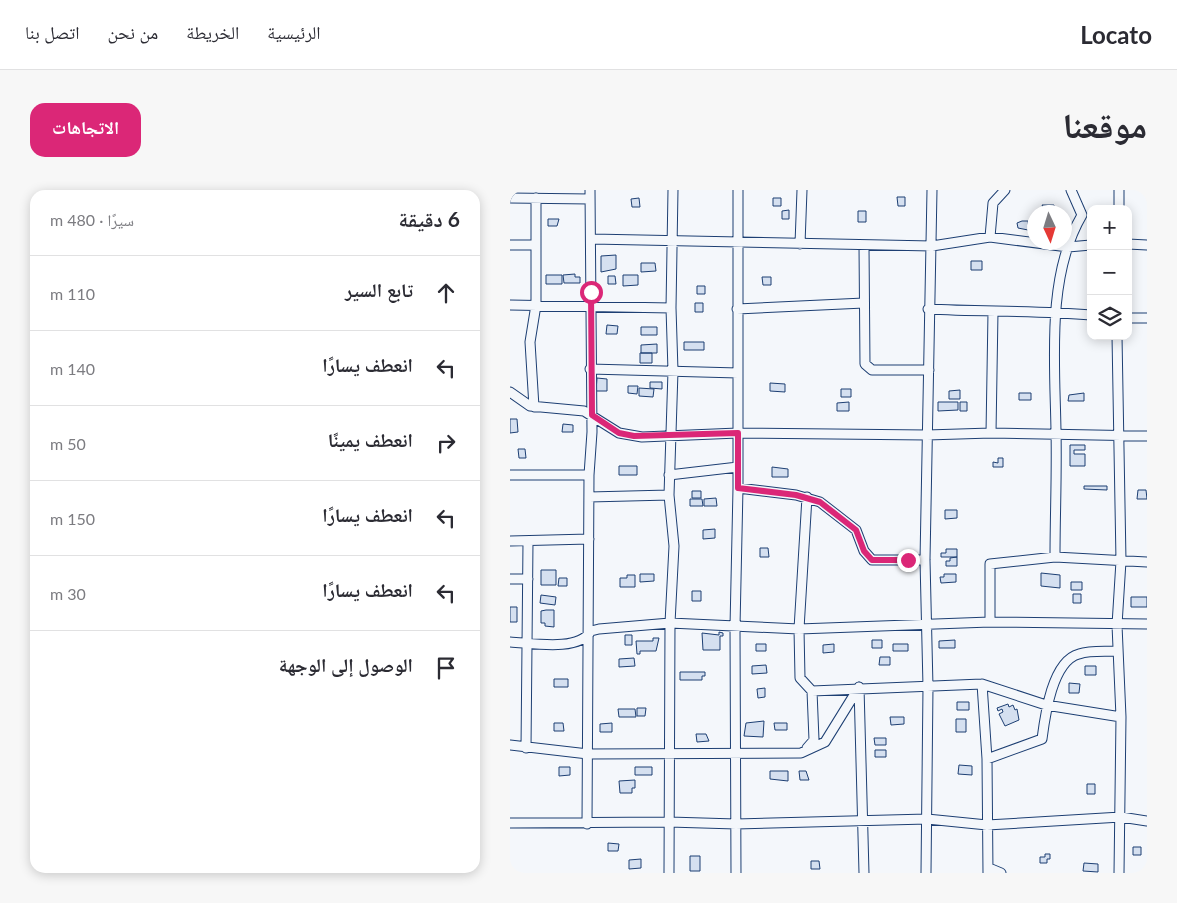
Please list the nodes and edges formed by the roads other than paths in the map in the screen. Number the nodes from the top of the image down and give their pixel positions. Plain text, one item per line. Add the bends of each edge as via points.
1 (673, 190) edge
2 (738, 190) edge
3 (802, 190) edge
4 (932, 190) edge
5 (1005, 190) edge
6 (1071, 190) edge
7 (1119, 190) edge
8 (590, 195) edge
9 (510, 198) edge
10 (536, 198) junction
11 (1119, 205) edge
12 (1072, 233) edge
13 (990, 237) junction
14 (592, 239) junction
15 (673, 240) junction
16 (1027, 242) edge
17 (738, 244) junction
18 (800, 244) junction
19 (1132, 244) edge
20 (510, 245) edge
21 (536, 245) junction
22 (1087, 245) edge
23 (1147, 245) edge
24 (864, 246) junction
25 (932, 246) junction
26 (1072, 247) edge
27 (1067, 250) edge
28 (864, 303) junction
29 (510, 305) edge
30 (536, 305) junction
31 (590, 306) junction
32 (671, 308) junction
33 (928, 308) junction
34 (738, 309) junction
35 (993, 312) junction
36 (1054, 312) junction
37 (1087, 315) edge
38 (1132, 318) edge
39 (1147, 318) edge
40 (1117, 340) edge
41 (590, 369) junction
42 (929, 370) junction
43 (673, 371) junction
44 (738, 373) junction
45 (510, 392) edge
46 (534, 407) junction
47 (592, 415) junction
48 (738, 433) junction
49 (991, 433) junction
50 (1056, 434) junction
51 (927, 435) junction
52 (1119, 435) junction
53 (670, 436) junction
54 (1147, 436) edge
55 (738, 467) junction
56 (589, 474) junction
57 (510, 475) edge
58 (669, 475) junction
59 (738, 488) junction
60 (669, 495) junction
61 (589, 497) junction
62 (807, 497) junction
63 (589, 539) junction
64 (510, 541) edge
65 (528, 542) junction
66 (1055, 557) junction
67 (925, 560) junction
68 (1121, 561) junction
69 (1147, 562) edge
70 (510, 579) edge
71 (528, 579) junction
72 (990, 622) junction
73 (670, 623) junction
74 (1147, 624) edge
75 (928, 625) junction
76 (1117, 625) junction
77 (735, 627) junction
78 (799, 629) junction
79 (588, 636) junction
80 (510, 642) edge
81 (528, 643) junction
82 (1118, 651) junction
83 (982, 684) junction
84 (859, 687) junction
85 (928, 687) junction
86 (812, 691) junction
87 (1046, 705) junction
88 (1121, 718) junction
89 (510, 745) edge
90 (526, 748) junction
91 (801, 753) junction
92 (588, 754) junction
93 (669, 754) junction
94 (736, 755) junction
95 (987, 758) junction
96 (1121, 817) junction
97 (927, 819) junction
98 (864, 820) junction
99 (1147, 821) edge
100 (668, 822) junction
101 (510, 823) edge
102 (587, 824) junction
103 (736, 824) junction
104 (987, 825) junction
105 (988, 870) edge
106 (669, 873) edge
107 (736, 873) edge
108 (864, 873) edge
109 (926, 873) edge
110 (1001, 873) edge
111 (1119, 873) edge

1 - 15 street
2 - 17 street
3 - 18 street
4 - 25 street
5 - 13 street via 994,204
6 - 12 street via 1082,215
7 - 11 street
8 - 10 street
8 - 14 street
9 - 10 street
10 - 21 street
13 - 16 street
13 - 25 street
14 - 15 street
14 - 31 street
15 - 17 street
15 - 32 street
17 - 18 street
17 - 34 street
18 - 24 street
19 - 23 street
20 - 21 street
21 - 30 street
22 - 26 street
24 - 25 street
24 - 28 street
25 - 33 street
27 - 36 street
28 - 34 street
28 - 42 street via 864,361 867,366 872,370
29 - 30 street
30 - 31 street
30 - 46 street via 530,342
31 - 32 street
31 - 41 street
32 - 43 street
33 - 35 street
33 - 42 street
34 - 44 street
35 - 36 street
35 - 49 street
36 - 37 street
36 - 50 street
38 - 39 street
40 - 52 street
41 - 43 street
41 - 47 street
42 - 51 street
43 - 44 street
43 - 53 street
44 - 48 street
45 - 46 street
46 - 47 street via 580,410
47 - 53 street via 619,433 642,437
47 - 56 street
48 - 51 street
48 - 53 street
48 - 55 street
49 - 50 street
49 - 51 street
50 - 52 street
50 - 66 street
51 - 67 street
52 - 54 street
52 - 68 street
53 - 58 street
55 - 58 street
55 - 59 street
56 - 57 street
56 - 61 street
58 - 60 street
59 - 62 street
59 - 77 street
60 - 61 street
60 - 73 street via 674,546
61 - 63 street
62 - 67 street via 820,502 856,530 864,551 872,560
62 - 78 street
63 - 65 street
63 - 79 street
64 - 65 street
65 - 71 street
66 - 68 street
66 - 72 street via 990,564
67 - 75 street
68 - 69 street
68 - 76 street
70 - 71 street
71 - 81 street
72 - 75 street
72 - 76 street
73 - 77 street
73 - 79 street via 599,629 591,631
73 - 93 street
74 - 76 street
75 - 78 street
75 - 85 street
76 - 82 street
77 - 78 street
77 - 94 street
78 - 86 street via 800,678
79 - 81 street via 573,644
79 - 92 street
80 - 81 street
81 - 90 street
82 - 87 street via 1078,654 1069,660 1062,668
82 - 88 street
83 - 85 street
83 - 87 street
83 - 95 street
84 - 85 street
84 - 86 street
84 - 91 street via 825,742
84 - 98 street
85 - 97 street
86 - 91 street via 814,740
87 - 88 street
87 - 95 street via 1042,739
88 - 96 street
89 - 90 street
90 - 92 street
91 - 94 street
92 - 93 street
92 - 102 street
93 - 94 street
93 - 100 street
94 - 103 street
95 - 104 street
96 - 99 street
96 - 104 street
96 - 111 street
97 - 98 street
97 - 104 street
97 - 109 street
98 - 103 street
98 - 108 street
100 - 102 street
100 - 103 street
100 - 106 street
101 - 102 street
103 - 107 street
104 - 105 street
105 - 110 street

